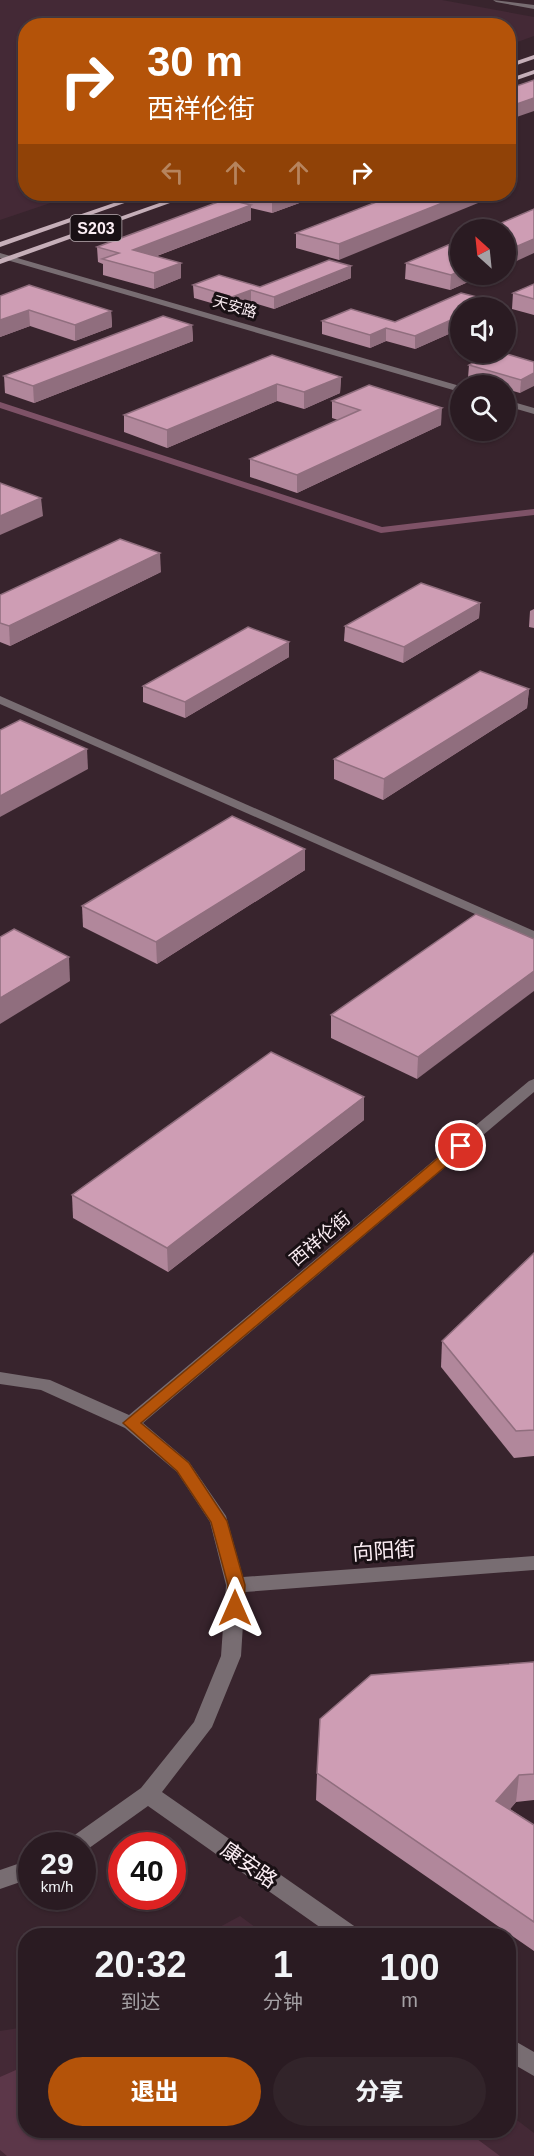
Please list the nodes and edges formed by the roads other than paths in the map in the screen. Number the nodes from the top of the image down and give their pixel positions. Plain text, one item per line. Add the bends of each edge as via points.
1 (496, 0) edge
2 (534, 7) edge
3 (534, 57) edge
4 (516, 63) edge
5 (534, 72) edge
6 (516, 78) edge
7 (126, 201) edge
8 (171, 201) edge
9 (0, 245) edge
10 (0, 255) edge
11 (11, 258) junction
12 (0, 262) edge
13 (450, 386) edge
14 (516, 406) edge
15 (534, 411) edge
16 (0, 700) edge
17 (534, 936) edge
18 (534, 1084) edge
19 (0, 1378) edge
20 (131, 1423) junction
21 (534, 1563) edge
22 (236, 1585) junction
23 (148, 1794) junction
24 (95, 1832) edge
25 (18, 1873) edge
26 (0, 1880) edge
27 (339, 1928) edge
28 (516, 2053) edge
29 (534, 2065) edge

1 - 2 street
3 - 4 main road
5 - 6 main road
7 - 9 main road, S203
8 - 11 main road, S203
10 - 11 street, 天安路
11 - 12 main road, S203
11 - 13 street, 天安路
14 - 15 street
16 - 17 street
18 - 20 street, 西祥伦街
19 - 20 street via 44,1384
20 - 22 street via 183,1467 219,1521
21 - 22 street, 向阳街
22 - 23 street via 231,1656 202,1727
23 - 24 street
23 - 27 street, 康安路
25 - 26 street
28 - 29 street

